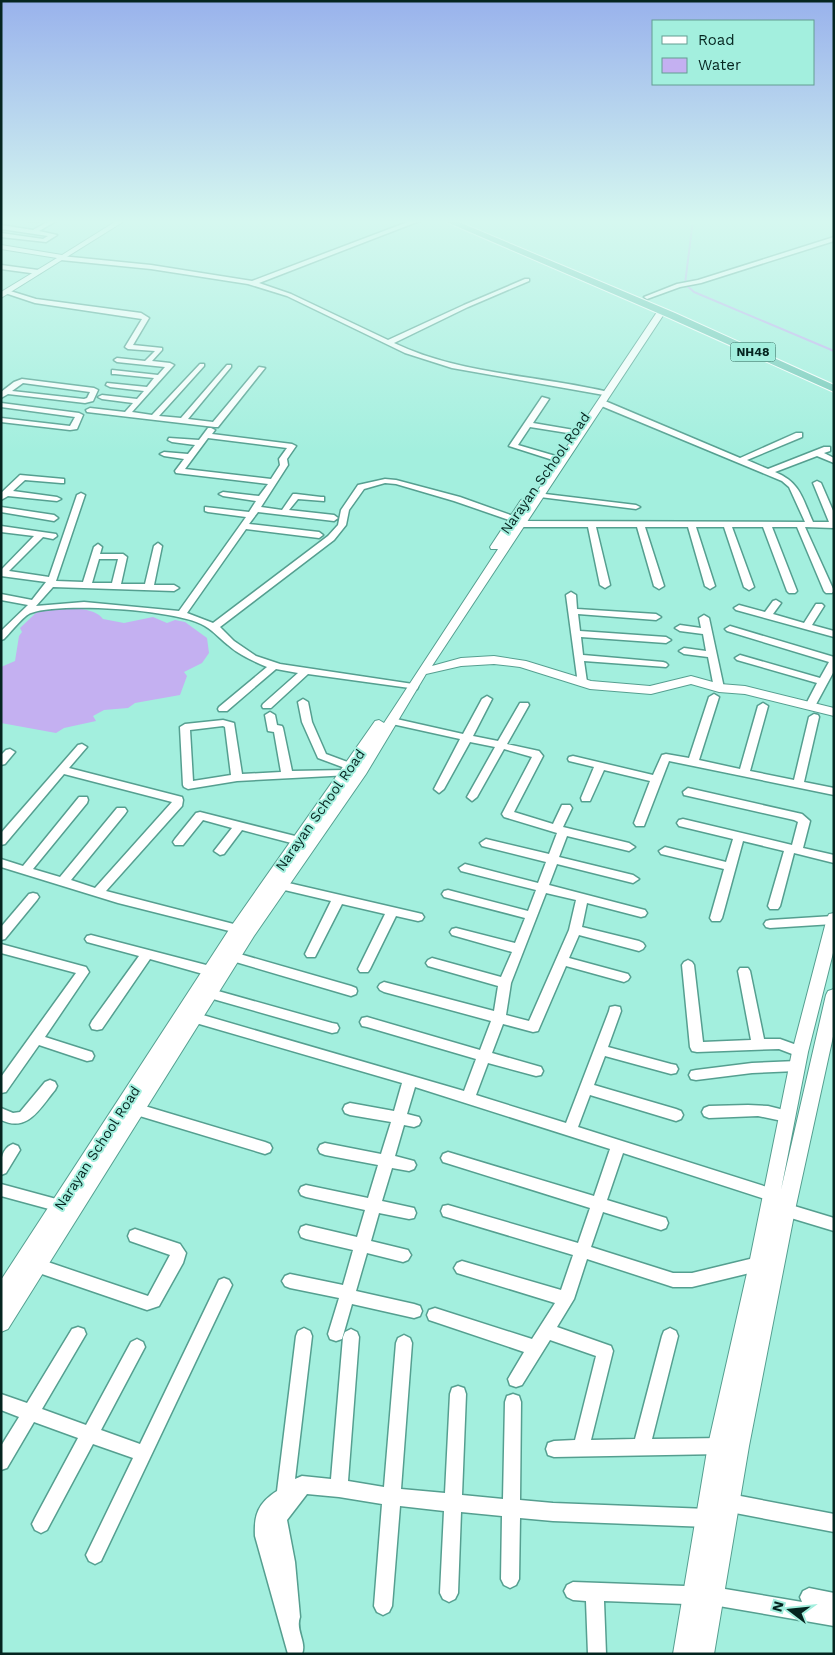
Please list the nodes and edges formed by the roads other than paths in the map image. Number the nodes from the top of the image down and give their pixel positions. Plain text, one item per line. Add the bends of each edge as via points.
1 (20, 297) edge
2 (295, 297) edge
3 (487, 297) edge
4 (612, 297) edge
5 (647, 297) edge
6 (655, 317) junction
7 (388, 343) junction
8 (117, 360) dead end
9 (147, 363) junction
10 (202, 365) dead end
11 (229, 366) dead end
12 (261, 368) dead end
13 (115, 372) dead end
14 (161, 377) junction
15 (834, 379) edge
16 (110, 385) dead end
17 (150, 389) junction
18 (834, 389) edge
19 (4, 394) edge
20 (102, 397) dead end
21 (601, 398) junction
22 (545, 399) dead end
23 (139, 401) junction
24 (1, 405) edge
25 (90, 410) dead end
26 (127, 414) junction
27 (154, 418) junction
28 (1, 420) edge
29 (183, 421) junction
30 (528, 424) junction
31 (215, 425) junction
32 (574, 432) junction
33 (799, 435) dead end
34 (207, 436) junction
35 (172, 440) dead end
36 (201, 443) junction
37 (827, 449) dead end
38 (816, 453) junction
39 (164, 454) dead end
40 (190, 457) junction
41 (556, 459) junction
42 (739, 461) junction
43 (834, 461) edge
44 (768, 472) junction
45 (62, 481) dead end
46 (272, 482) junction
47 (816, 483) dead end
48 (223, 494) dead end
49 (81, 495) dead end
50 (540, 495) junction
51 (4, 496) edge
52 (57, 499) dead end
53 (262, 499) junction
54 (321, 499) dead end
55 (830, 504) edge
56 (636, 507) dead end
57 (1, 509) edge
58 (208, 509) dead end
59 (253, 512) junction
60 (284, 512) junction
61 (54, 518) dead end
62 (334, 518) dead end
63 (515, 522) junction
64 (591, 523) junction
65 (640, 523) junction
66 (691, 524) junction
67 (727, 524) junction
68 (766, 524) junction
69 (834, 524) edge
70 (800, 525) junction
71 (810, 525) junction
72 (244, 526) junction
73 (5, 529) edge
74 (40, 535) junction
75 (320, 535) dead end
76 (53, 536) dead end
77 (1, 538) edge
78 (158, 546) dead end
79 (2, 573) edge
80 (51, 582) junction
81 (87, 585) junction
82 (605, 585) dead end
83 (116, 586) junction
84 (660, 586) dead end
85 (710, 586) dead end
86 (149, 587) junction
87 (749, 587) dead end
88 (174, 588) dead end
89 (792, 591) dead end
90 (829, 591) dead end
91 (571, 595) dead end
92 (1, 597) edge
93 (34, 603) junction
94 (776, 603) dead end
95 (819, 606) dead end
96 (739, 608) dead end
97 (26, 611) junction
98 (573, 611) junction
99 (181, 614) junction
100 (767, 616) junction
101 (656, 618) dead end
102 (704, 618) dead end
103 (807, 626) junction
104 (214, 627) junction
105 (680, 628) dead end
106 (730, 629) dead end
107 (707, 632) junction
108 (576, 634) junction
109 (834, 634) edge
110 (1, 637) edge
111 (666, 640) dead end
112 (684, 651) dead end
113 (712, 655) junction
114 (579, 658) junction
115 (740, 658) dead end
116 (834, 661) edge
117 (663, 665) dead end
118 (274, 666) junction
119 (305, 672) junction
120 (422, 672) junction
121 (582, 682) junction
122 (824, 682) junction
123 (409, 686) junction
124 (716, 692) junction
125 (487, 699) dead end
126 (303, 702) dead end
127 (524, 705) dead end
128 (763, 706) dead end
129 (223, 709) dead end
130 (812, 711) junction
131 (834, 712) edge
132 (392, 721) junction
133 (466, 737) junction
134 (502, 745) junction
135 (82, 747) dead end
136 (10, 752) dead end
137 (573, 759) dead end
138 (1, 762) edge
139 (693, 762) junction
140 (600, 766) junction
141 (62, 770) junction
142 (352, 770) junction
143 (744, 773) junction
144 (287, 775) junction
145 (236, 778) junction
146 (656, 779) junction
147 (798, 784) junction
148 (439, 789) dead end
149 (688, 792) dead end
150 (834, 792) edge
151 (472, 798) dead end
152 (586, 798) dead end
153 (83, 800) dead end
154 (566, 808) dead end
155 (121, 811) dead end
156 (640, 823) dead end
157 (683, 823) dead end
158 (239, 826) junction
159 (560, 830) junction
160 (740, 837) junction
161 (1, 841) edge
162 (299, 841) junction
163 (179, 842) dead end
164 (486, 843) dead end
165 (628, 847) dead end
166 (793, 849) junction
167 (665, 851) dead end
168 (220, 852) dead end
169 (552, 859) junction
170 (834, 859) edge
171 (1, 863) edge
172 (731, 867) junction
173 (465, 868) dead end
174 (26, 870) junction
175 (632, 879) dead end
176 (63, 882) junction
177 (280, 885) junction
178 (542, 888) junction
179 (97, 893) junction
180 (448, 894) dead end
181 (33, 897) dead end
182 (339, 898) junction
183 (582, 898) junction
184 (774, 906) dead end
185 (392, 911) junction
186 (641, 913) dead end
187 (532, 916) junction
188 (418, 917) dead end
189 (716, 918) dead end
190 (834, 919) edge
191 (770, 924) dead end
192 (575, 930) junction
193 (243, 931) junction
194 (456, 932) dead end
195 (1, 936) edge
196 (91, 940) dead end
197 (639, 946) dead end
198 (1, 948) edge
199 (519, 949) junction
200 (147, 954) junction
201 (311, 954) dead end
202 (234, 957) junction
203 (563, 961) junction
204 (432, 964) dead end
205 (688, 965) dead end
206 (364, 969) dead end
207 (210, 971) junction
208 (744, 971) dead end
209 (624, 977) dead end
210 (505, 983) junction
211 (384, 987) dead end
212 (351, 991) dead end
213 (211, 994) junction
214 (828, 1003) edge
215 (615, 1011) dead end
216 (189, 1016) junction
217 (498, 1018) junction
218 (367, 1022) dead end
219 (97, 1025) dead end
220 (332, 1028) dead end
221 (36, 1039) junction
222 (758, 1044) junction
223 (601, 1050) junction
224 (87, 1056) dead end
225 (484, 1056) junction
226 (799, 1059) junction
227 (671, 1069) dead end
228 (536, 1071) dead end
229 (696, 1076) dead end
230 (410, 1080) junction
231 (50, 1086) dead end
232 (1, 1088) edge
233 (587, 1089) junction
234 (468, 1098) junction
235 (350, 1109) dead end
236 (138, 1110) junction
237 (709, 1112) dead end
238 (1, 1114) edge
239 (676, 1115) dead end
240 (787, 1116) junction
241 (399, 1118) junction
242 (414, 1121) dead end
243 (570, 1130) junction
244 (618, 1146) junction
245 (264, 1148) dead end
246 (325, 1149) dead end
247 (14, 1150) dead end
248 (448, 1158) dead end
249 (386, 1160) junction
250 (409, 1165) dead end
251 (1, 1169) edge
252 (1, 1190) edge
253 (306, 1191) dead end
254 (770, 1194) junction
255 (599, 1204) junction
256 (374, 1205) junction
257 (60, 1206) junction
258 (786, 1210) junction
259 (448, 1211) dead end
260 (409, 1213) dead end
261 (661, 1223) dead end
262 (834, 1225) edge
263 (306, 1232) dead end
264 (135, 1236) dead end
265 (362, 1244) junction
266 (584, 1251) junction
267 (403, 1255) dead end
268 (758, 1264) junction
269 (39, 1266) junction
270 (462, 1268) dead end
271 (290, 1281) dead end
272 (224, 1285) dead end
273 (347, 1294) junction
274 (1, 1297) edge
275 (566, 1298) junction
276 (414, 1311) dead end
277 (435, 1315) dead end
278 (1, 1323) edge
279 (546, 1331) junction
280 (78, 1334) dead end
281 (304, 1336) dead end
282 (670, 1336) dead end
283 (404, 1344) dead end
284 (137, 1347) dead end
285 (536, 1348) junction
286 (516, 1379) dead end
287 (458, 1394) dead end
288 (1, 1402) edge
289 (513, 1402) dead end
290 (31, 1413) junction
291 (88, 1435) junction
292 (642, 1446) junction
293 (718, 1446) junction
294 (739, 1446) junction
295 (580, 1448) junction
296 (554, 1449) dead end
297 (144, 1454) junction
298 (1, 1462) edge
299 (302, 1485) junction
300 (339, 1488) junction
301 (285, 1495) junction
302 (392, 1497) junction
303 (453, 1502) junction
304 (730, 1503) junction
305 (512, 1508) junction
306 (708, 1518) junction
307 (834, 1523) edge
308 (41, 1524) dead end
309 (95, 1555) dead end
310 (510, 1579) dead end
311 (573, 1591) dead end
312 (595, 1592) junction
313 (449, 1593) dead end
314 (703, 1595) junction
315 (809, 1598) dead end
316 (834, 1602) edge
317 (383, 1606) dead end
318 (834, 1617) edge
319 (294, 1651) edge
320 (597, 1654) edge
321 (684, 1654) edge
322 (702, 1654) edge

1 - 9 street via 141,315 146,318 128,347 160,348
2 - 7 street
3 - 7 street
4 - 6 highway, NH48
5 - 15 highway, NH48
6 - 18 highway, NH48 via 679,319
6 - 21 street
7 - 21 street via 459,369 562,384
8 - 9 street
9 - 14 street via 170,365
10 - 27 street
11 - 29 street
12 - 31 street
13 - 14 street
14 - 17 street
16 - 17 street
17 - 23 street
19 - 19 street via 22,381 94,390 90,399 85,401
20 - 23 street
21 - 32 street, Narayan School Road
21 - 42 street
21 - 50 street
22 - 30 street
23 - 26 street
24 - 28 street via 80,416 70,428
25 - 26 street
26 - 27 street
27 - 29 street
29 - 31 street
30 - 32 street
30 - 41 street via 514,447
31 - 34 street
32 - 41 street, Narayan School Road
33 - 42 street
34 - 36 street
34 - 46 street via 292,446
35 - 36 street
36 - 40 street
37 - 38 street
38 - 43 street
38 - 44 street
39 - 40 street
40 - 46 street via 178,471
41 - 63 street, Narayan School Road
42 - 44 street
44 - 71 street via 790,482
45 - 51 street via 24,477
46 - 53 street
47 - 55 street
48 - 53 street
49 - 80 street
50 - 56 street
50 - 63 street
51 - 52 street
53 - 59 street
54 - 60 street via 296,496
55 - 69 street
57 - 61 street
58 - 59 street
59 - 60 street
59 - 72 street
60 - 62 street
63 - 64 street
63 - 104 street via 457,499 396,482 385,481 361,487 346,510 342,525 331,538
63 - 120 street
63 - 123 street, Narayan School Road
64 - 65 street
64 - 82 street
65 - 66 street
65 - 84 street
66 - 67 street
66 - 85 street
67 - 68 street
67 - 87 street
68 - 70 street
68 - 89 street
69 - 71 street
70 - 71 street
70 - 90 street
72 - 75 street
72 - 99 street
73 - 74 street
73 - 77 street
74 - 76 street
74 - 79 street
78 - 86 street
79 - 80 street
80 - 81 street
80 - 93 street
81 - 83 street
81 - 83 street via 97,551 123,557
83 - 86 street
86 - 88 street
91 - 98 street
92 - 93 street
93 - 97 street
94 - 100 street
95 - 103 street
96 - 100 street
97 - 99 street via 51,606 87,605
97 - 110 street
98 - 101 street
98 - 108 street
99 - 104 street
100 - 103 street
102 - 107 street
103 - 109 street
104 - 118 street via 254,658
105 - 107 street
106 - 116 street
107 - 113 street
108 - 111 street
108 - 114 street
112 - 113 street
113 - 124 street
114 - 117 street
114 - 121 street
115 - 122 street
116 - 122 street
118 - 119 street
118 - 129 street
119 - 123 street
119 - 144 street via 268,710 272,729 278,728
120 - 121 street via 461,662 494,660 522,664
120 - 123 street
121 - 124 street via 651,690 685,680
122 - 130 street
123 - 132 street
123 - 142 street, Narayan School Road
124 - 130 street via 745,690
124 - 139 street
125 - 133 street
126 - 142 street via 307,722 322,756
127 - 134 street
128 - 143 street
130 - 131 street
130 - 147 street
132 - 133 street
132 - 142 street
133 - 134 street
133 - 148 street
134 - 151 street
134 - 159 street via 538,756 508,814
135 - 141 street
136 - 138 street
137 - 140 street
139 - 143 street
139 - 146 street via 666,757
140 - 146 street
140 - 152 street
141 - 161 street
141 - 179 street via 178,801
142 - 144 street
142 - 162 street, Narayan School Road
142 - 177 street
143 - 147 street
144 - 145 street
145 - 145 street via 230,726 223,723 185,727 188,785
146 - 156 street
147 - 150 street
149 - 166 street via 798,817 804,821
153 - 174 street
154 - 159 street
155 - 176 street
157 - 160 street
158 - 162 street
158 - 163 street via 200,816
158 - 168 street
159 - 165 street
159 - 169 street
160 - 166 street
160 - 172 street
162 - 193 street, Narayan School Road
164 - 169 street
166 - 170 street
166 - 184 street
167 - 172 street
169 - 175 street
169 - 178 street
171 - 174 street
172 - 189 street
173 - 178 street
174 - 176 street
176 - 179 street
177 - 182 street
177 - 193 street
178 - 183 street
178 - 187 street
179 - 193 street
180 - 187 street
181 - 195 street
182 - 185 street
182 - 201 street
183 - 186 street
183 - 192 street
185 - 188 street
185 - 206 street
187 - 199 street
190 - 191 street
190 - 214 street
192 - 197 street
192 - 203 street
193 - 202 street
193 - 207 street, Narayan School Road
194 - 199 street
196 - 200 street
198 - 221 street via 84,972
199 - 210 street
200 - 207 street
200 - 219 street
202 - 212 street
202 - 213 street
203 - 209 street
203 - 217 street via 533,1027
204 - 210 street
205 - 222 street via 696,1047
207 - 216 street, Narayan School Road
208 - 222 street
210 - 217 street
211 - 217 street
213 - 216 street
213 - 220 street
214 - 226 street
214 - 258 street
215 - 223 street
216 - 230 street
216 - 236 street
216 - 257 street, Narayan School Road
217 - 225 street
218 - 225 street
221 - 224 street
221 - 232 street
222 - 226 street via 780,1044
223 - 227 street
223 - 233 street
225 - 228 street
225 - 234 street
226 - 229 street
226 - 240 street
230 - 234 street
230 - 241 street
231 - 238 street via 24,1117 12,1119
233 - 239 street
233 - 243 street
234 - 243 street
235 - 241 street
236 - 245 street
236 - 269 street
237 - 240 street via 753,1110
240 - 254 street
241 - 242 street
241 - 249 street
243 - 244 street
244 - 254 street
244 - 255 street
246 - 249 street
247 - 251 street
248 - 255 street
249 - 250 street
249 - 256 street
252 - 257 street
253 - 256 street
254 - 258 street
254 - 268 street
255 - 261 street
255 - 266 street
256 - 260 street
256 - 265 street
257 - 274 street, Narayan School Road
258 - 262 street
258 - 294 street
259 - 266 street
263 - 265 street
264 - 269 street via 175,1249 178,1253 153,1301 148,1303
265 - 267 street
265 - 273 street
266 - 268 street via 680,1281
266 - 275 street
268 - 293 street
269 - 278 street
270 - 275 street
271 - 273 street
272 - 297 street
273 - 276 street
273 - 300 street
275 - 279 street
277 - 285 street
279 - 285 street
279 - 295 street via 605,1351
280 - 290 street
281 - 301 street
282 - 292 street
283 - 302 street
284 - 291 street
285 - 286 street
287 - 303 street
288 - 290 street
289 - 305 street
290 - 291 street
290 - 298 street
291 - 297 street
291 - 308 street
292 - 293 street
292 - 295 street
293 - 294 street
293 - 306 street
294 - 304 street
295 - 296 street
297 - 309 street
299 - 300 street
299 - 301 street
299 - 319 street via 278,1518 286,1562
300 - 302 street
301 - 319 street via 273,1504 264,1520 264,1536
302 - 303 street
302 - 317 street
303 - 305 street
303 - 313 street
304 - 307 street
304 - 314 street
305 - 306 street
305 - 310 street
306 - 314 street
311 - 312 street
312 - 314 street
312 - 320 street
314 - 318 street
314 - 321 street
314 - 322 street
315 - 316 street

